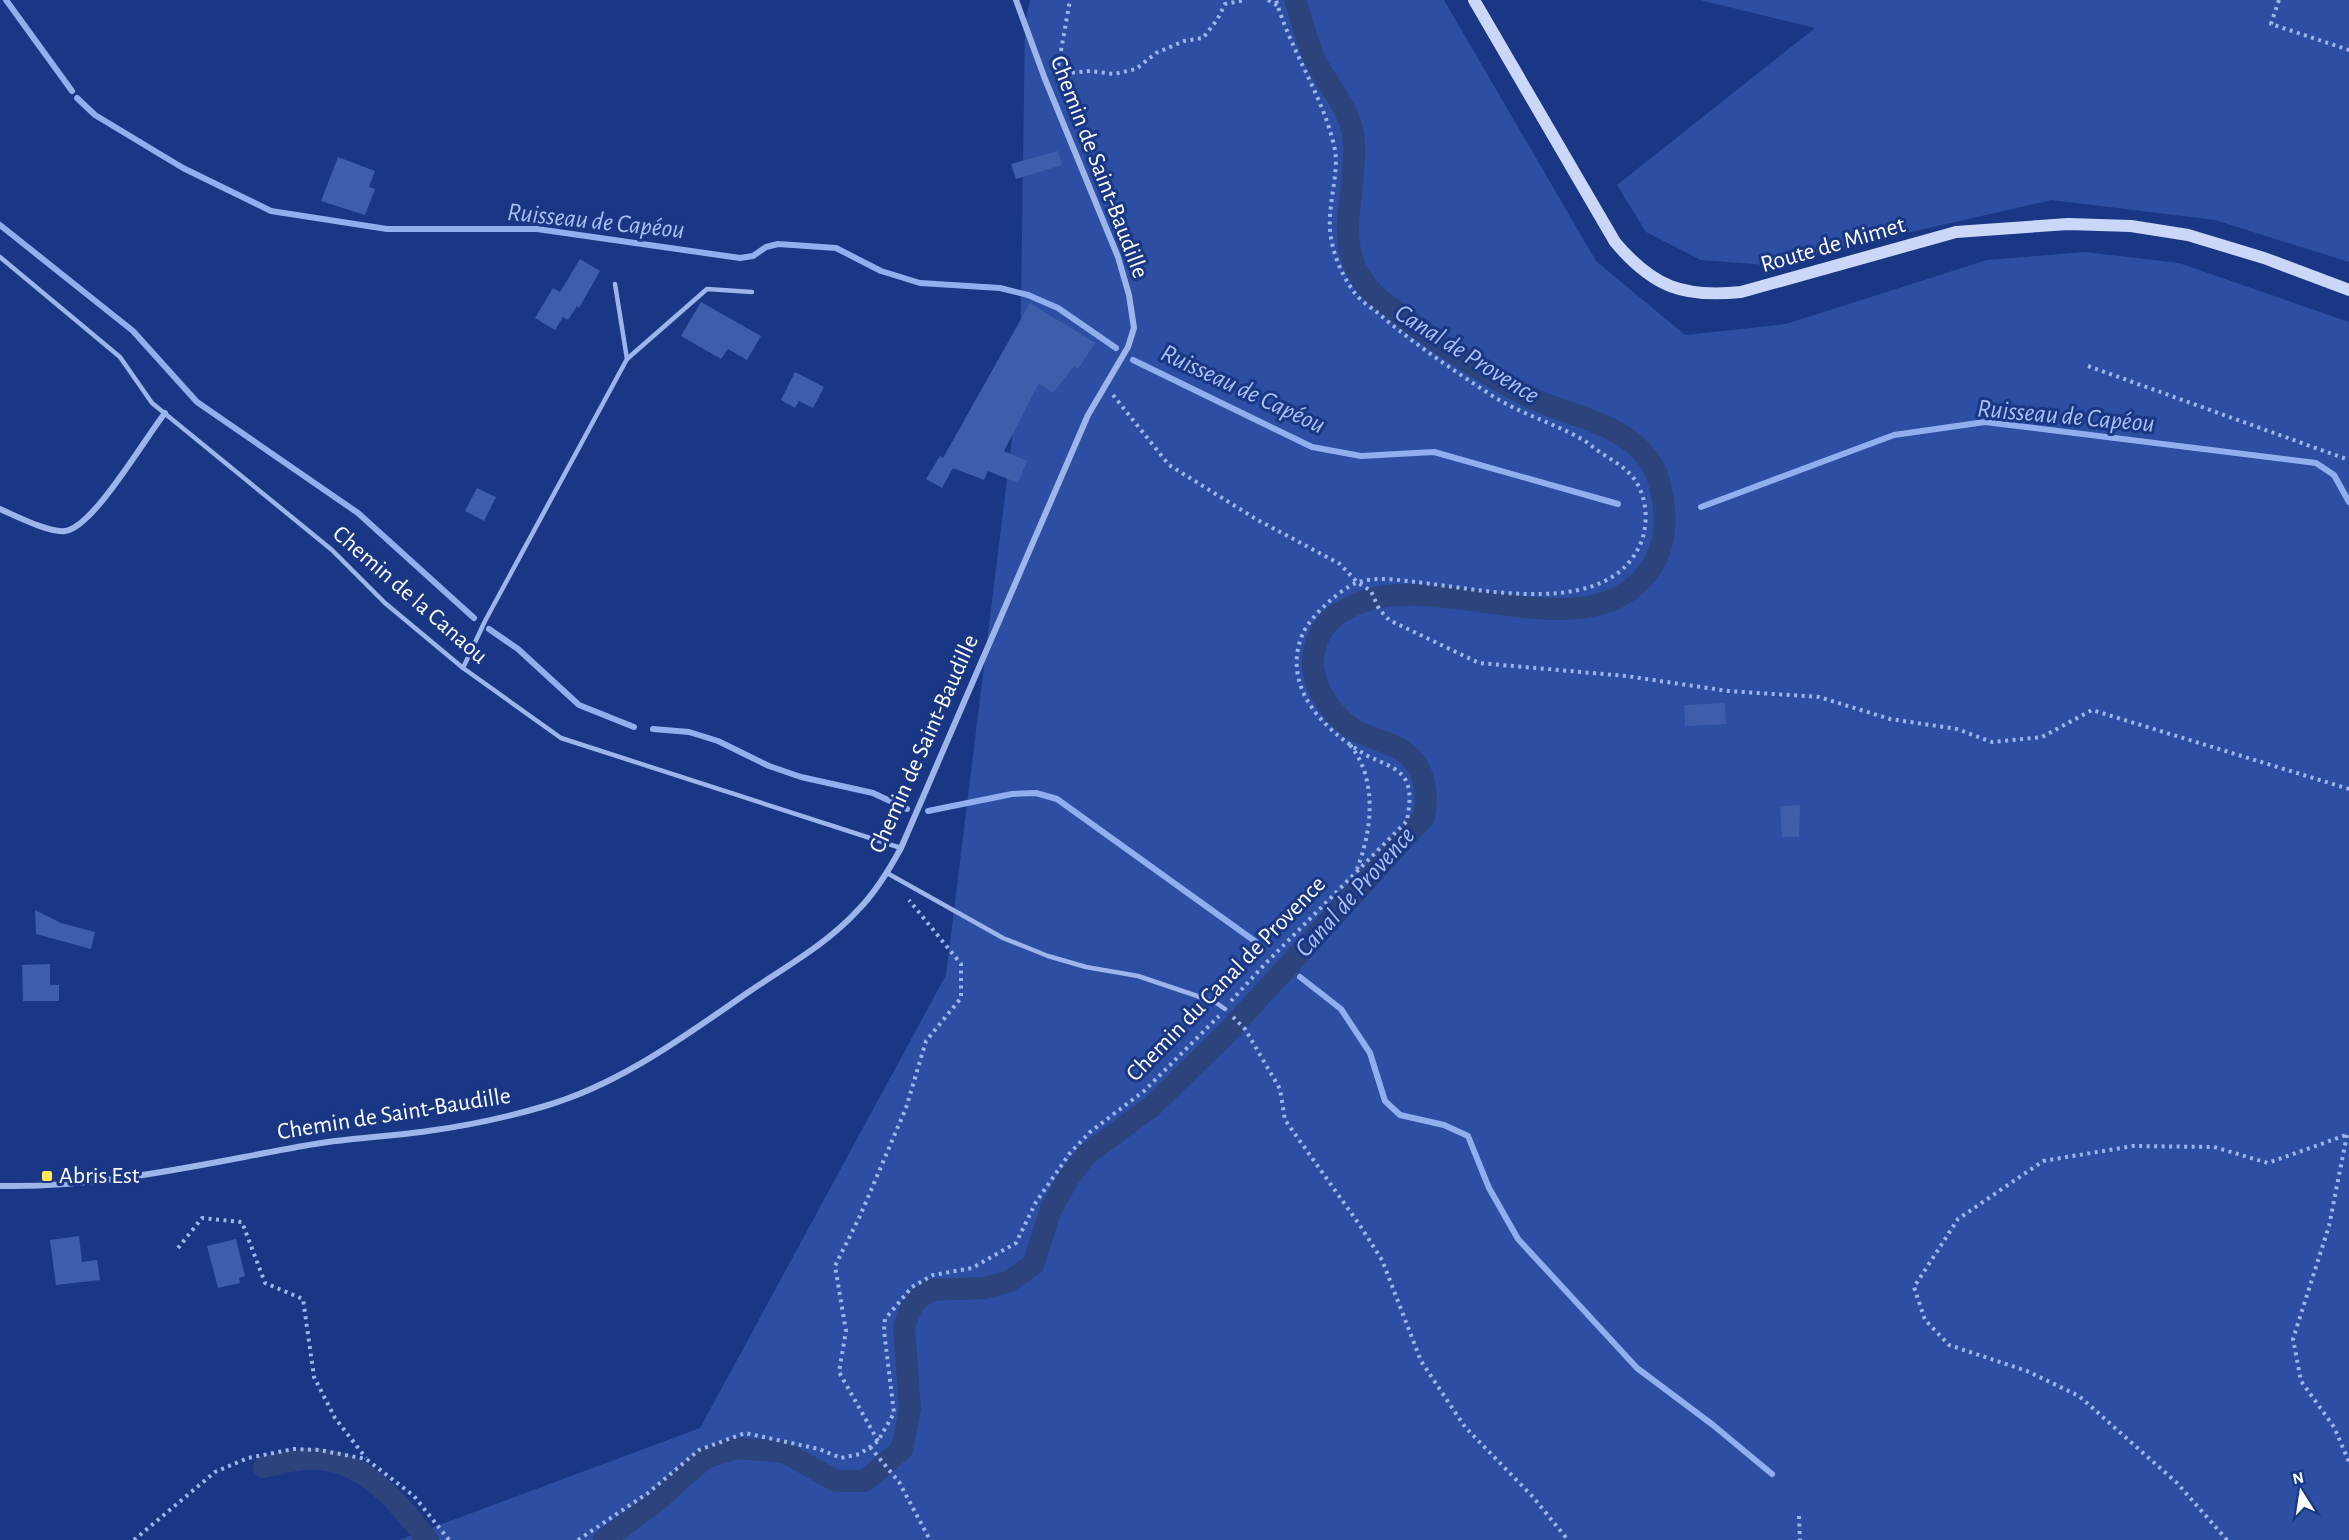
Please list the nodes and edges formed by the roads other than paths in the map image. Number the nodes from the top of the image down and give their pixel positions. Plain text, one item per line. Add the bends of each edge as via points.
1 (1016, 0) edge
2 (1474, 0) edge
3 (0, 257) edge
4 (615, 284) dead end
5 (2349, 290) edge
6 (752, 292) dead end
7 (627, 359) junction
8 (165, 413) junction
9 (0, 509) edge
10 (463, 668) junction
11 (902, 848) junction
12 (887, 873) junction
13 (1225, 1009) road end
14 (0, 1186) edge

1 - 11 street, Chemin de Saint-Baudille via 1044,79 1118,257 1134,328 1128,347 1088,414
2 - 5 street, Route de Mimet via 1615,242 1648,274 1689,293 1741,292 1956,232 2068,224 2131,226 2188,235
3 - 8 lane, Chemin de la Canaou via 120,357 152,403
4 - 7 lane
6 - 7 lane via 707,289
7 - 10 lane
8 - 9 street via 99,506 77,529 63,532
8 - 10 lane, Chemin de la Canaou via 332,550 385,603
10 - 11 lane, Chemin de la Canaou via 561,738
11 - 12 street, Chemin de Saint-Baudille
12 - 13 lane via 1012,942 1086,967 1138,976
12 - 14 street, Chemin de Saint-Baudille via 858,910 792,964 660,1052 579,1096 429,1131 306,1145 169,1173 78,1185

